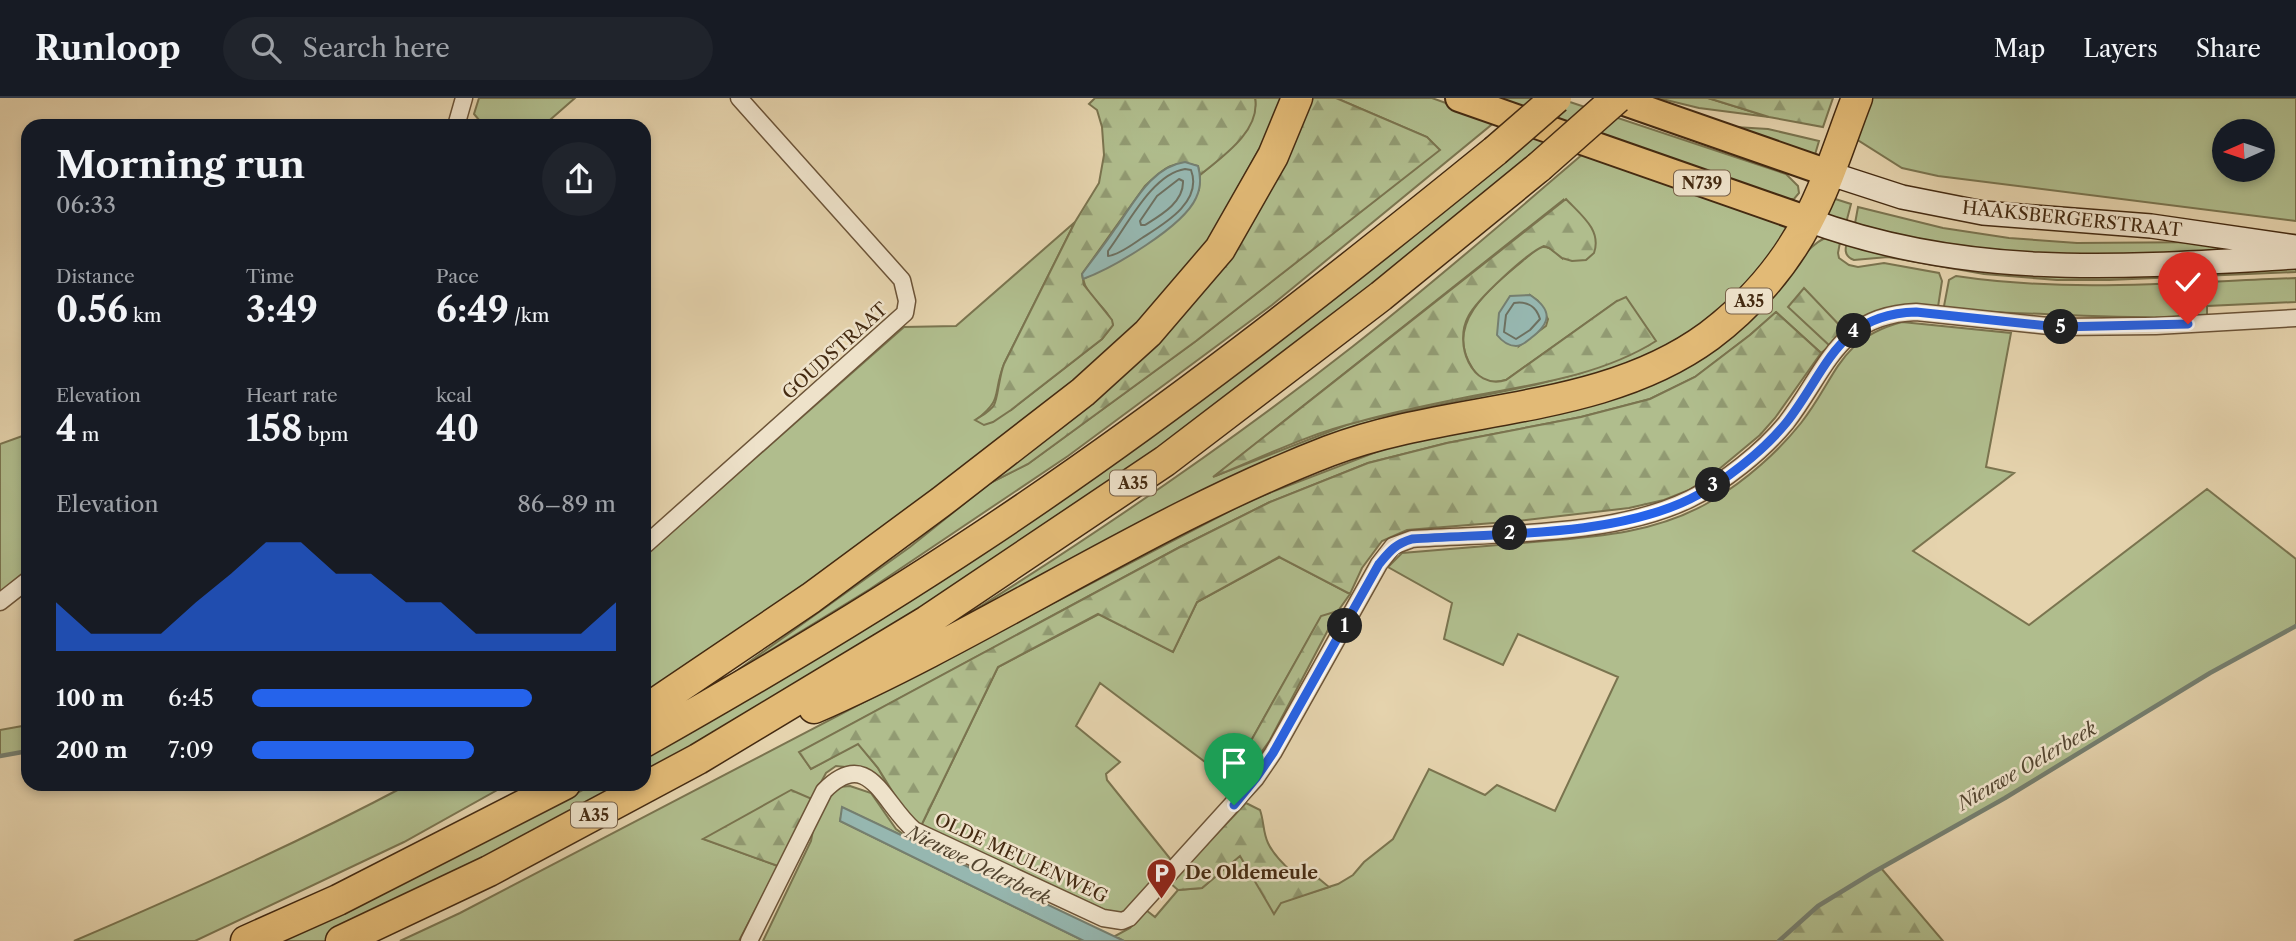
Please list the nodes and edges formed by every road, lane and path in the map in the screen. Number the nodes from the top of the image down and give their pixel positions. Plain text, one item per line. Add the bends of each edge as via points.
1 (464, 98) edge
2 (739, 98) edge
3 (1297, 98) edge
4 (1459, 98) edge
5 (1556, 98) edge
6 (1615, 98) edge
7 (1857, 98) edge
8 (458, 119) edge
9 (1828, 173) junction
10 (1808, 220) junction
11 (2296, 247) edge
12 (2296, 257) edge
13 (2296, 318) edge
14 (651, 540) edge
15 (21, 586) edge
16 (0, 602) edge
17 (651, 706) edge
18 (651, 738) edge
19 (698, 759) junction
20 (651, 784) edge
21 (529, 791) edge
22 (552, 791) edge
23 (638, 791) edge
24 (460, 839) junction
25 (246, 941) edge
26 (341, 941) edge
27 (749, 941) edge

1 - 8 street
2 - 14 street, GOUDSTRAAT via 902,280 905,313
3 - 17 highway via 1273,156 1220,249 1147,333 1083,392 942,502
4 - 10 main road, HAAKSBERGERSTRAAT / N739
5 - 18 highway, A35, bridge via 1333,283 1093,460 873,607
6 - 9 main road, HAAKSBERGERSTRAAT
6 - 19 highway, A35, bridge via 1539,167 1381,296 1165,461 928,621
7 - 9 highway, A35
9 - 10 highway, A35
9 - 11 main road, HAAKSBERGERSTRAAT via 1902,197 1983,213 2151,226
10 - 12 main road, HAAKSBERGERSTRAAT / N739 via 1935,254 2020,265 2117,266
10 - 19 highway, A35 via 1752,299 1711,334 1669,360 1593,390 1391,432 1333,449 1157,531 874,681
13 - 27 street, OLDE MEULENWEG via 2058,327 1902,313 1871,322 1836,347 1766,444 1689,499 1609,523 1412,539 1393,546 1256,778 1129,918 1103,918 1081,909 914,830 873,783 851,772 824,791
15 - 16 street
19 - 20 highway, A35
21 - 24 highway, A35
22 - 24 highway, A35
23 - 26 highway, A35 via 489,871
24 - 25 highway, A35

